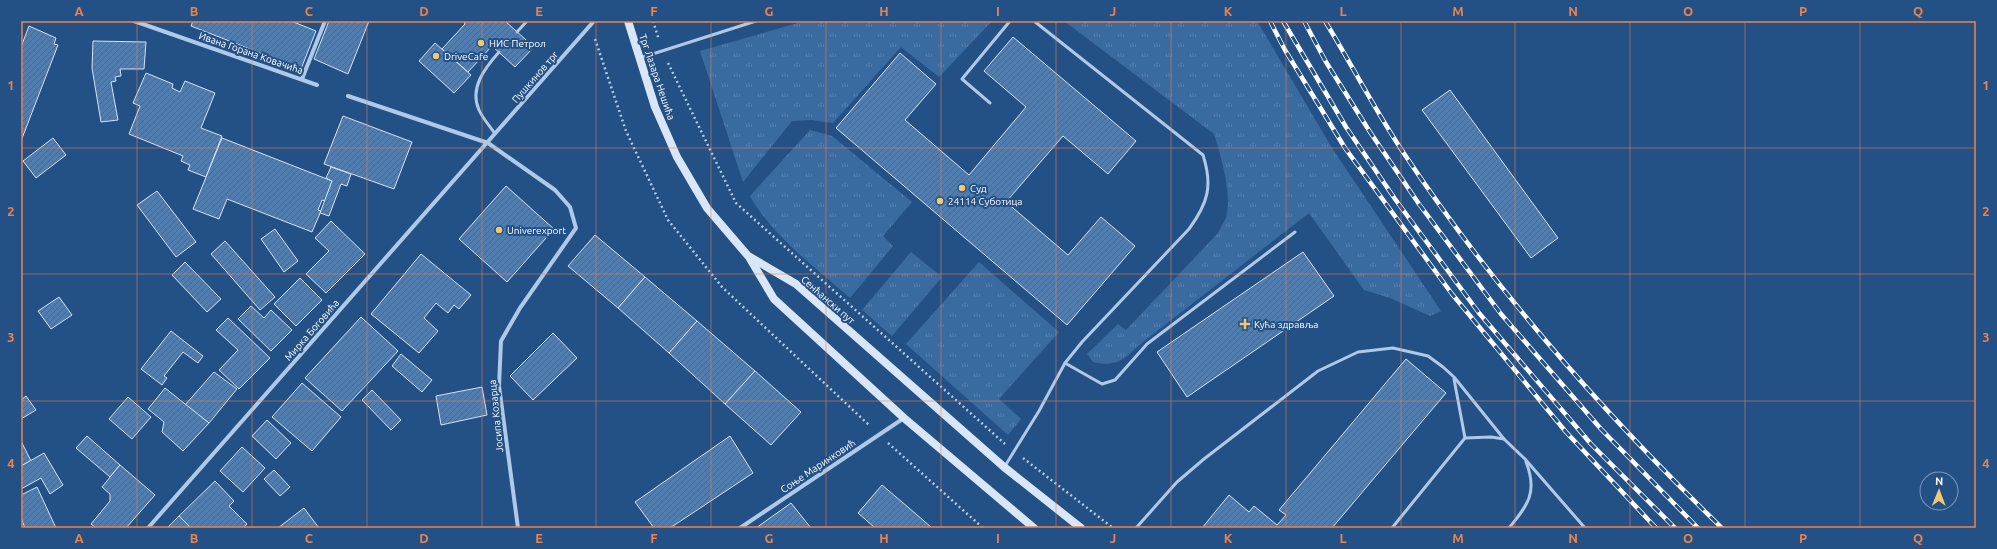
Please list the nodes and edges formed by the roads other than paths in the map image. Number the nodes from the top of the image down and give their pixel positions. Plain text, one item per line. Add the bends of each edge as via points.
1 (134, 21) edge
2 (325, 21) edge
3 (527, 21) edge
4 (594, 21) edge
5 (628, 21) edge
6 (756, 21) edge
7 (1010, 21) edge
8 (1034, 21) edge
9 (517, 32) dead end
10 (499, 52) dead end
11 (640, 58) junction
12 (302, 79) junction
13 (317, 85) dead end
14 (348, 96) dead end
15 (990, 103) dead end
16 (495, 134) junction
17 (488, 143) junction
18 (1295, 232) dead end
19 (749, 257) junction
20 (1065, 363) junction
21 (1454, 377) junction
22 (904, 418) junction
23 (1465, 438) junction
24 (1504, 439) junction
25 (1525, 458) junction
26 (1004, 467) junction
27 (148, 528) edge
28 (518, 528) edge
29 (740, 528) edge
30 (1034, 528) edge
31 (1081, 528) edge
32 (1136, 528) edge
33 (1392, 528) edge
34 (1509, 528) edge
35 (1585, 528) edge

1 - 12 street, Ивана Горана Ковачића
2 - 12 street
3 - 9 lane
4 - 16 street, Пушкинов трг
5 - 11 main road, Трг Лазара Нешића
6 - 11 lane
7 - 15 lane via 962,78
8 - 20 lane via 1203,155 1209,172 1208,193 1200,214 1189,229
10 - 16 lane via 483,70 476,93 479,110
11 - 19 main road, Трг Лазара Нешића via 655,107 677,157 707,208
12 - 13 street, Ивана Горана Ковачића
14 - 17 street
16 - 17 street, Пушкинов трг
17 - 27 street, Мирка Боговића
17 - 28 street, Јосипа Козарца via 555,190 570,207 576,228 520,308 501,341 499,386
18 - 20 lane via 1147,344 1116,380 1102,384
19 - 22 main road via 774,299
19 - 26 main road, Сенћански пут via 796,284
20 - 26 lane
21 - 23 lane
21 - 24 lane
21 - 32 lane via 1428,356 1393,348 1358,352 1337,360 1301,384 1204,459 1178,482
22 - 29 street, Соње Маринковић
22 - 30 main road
23 - 24 lane
23 - 33 lane
24 - 25 lane
25 - 34 lane via 1530,472 1530,498
25 - 35 lane
26 - 31 main road, Сенћански пут

